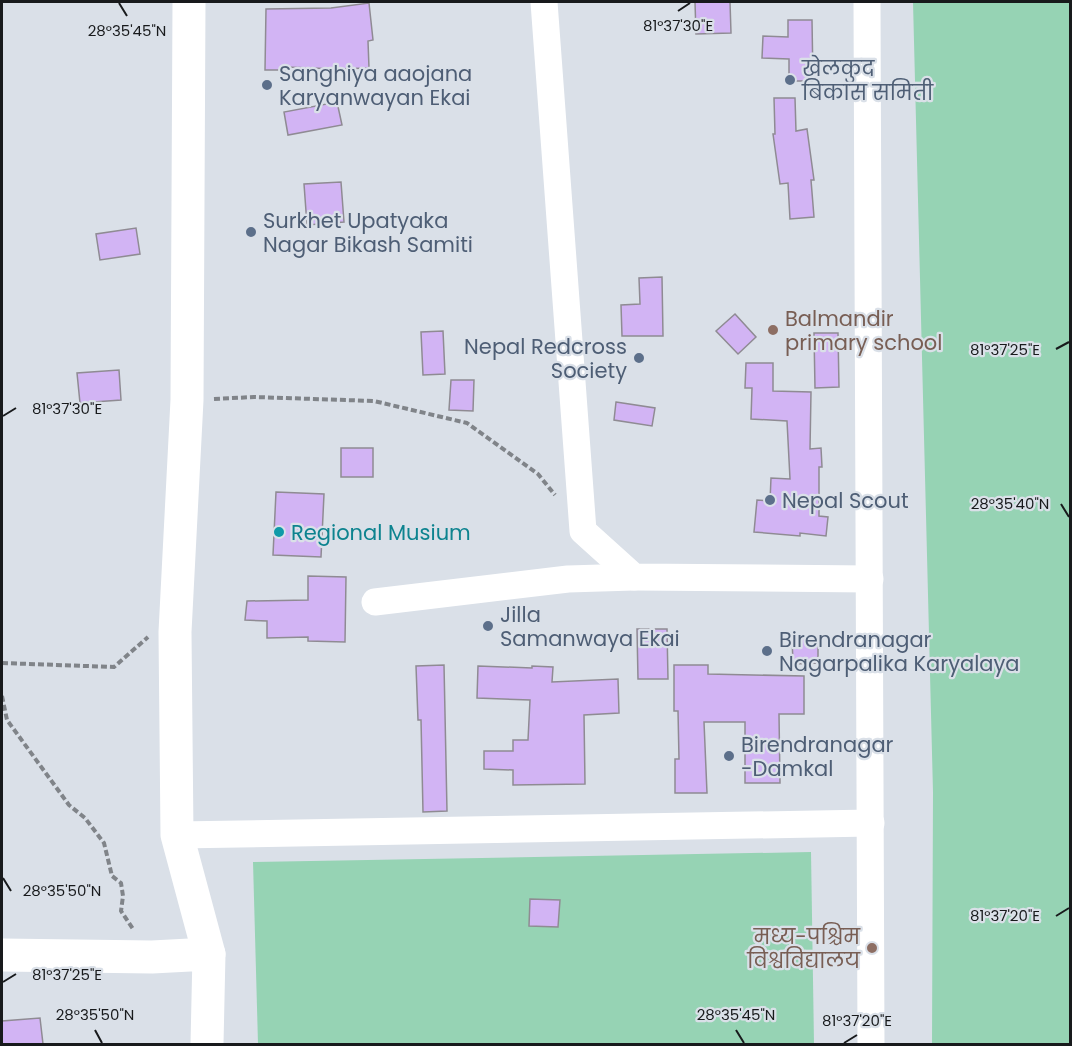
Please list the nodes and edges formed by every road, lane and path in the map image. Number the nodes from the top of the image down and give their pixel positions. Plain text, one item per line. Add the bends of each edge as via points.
1 (189, 2) edge
2 (544, 2) edge
3 (867, 2) edge
4 (187, 400) junction
5 (557, 499) dead end
6 (634, 577) junction
7 (870, 579) junction
8 (375, 603) dead end
9 (175, 632) junction
10 (2, 663) edge
11 (2, 696) edge
12 (871, 823) junction
13 (177, 835) junction
14 (209, 954) junction
15 (2, 955) edge
16 (152, 957) junction
17 (207, 1044) edge
18 (872, 1044) edge

1 - 4 street
2 - 6 street via 583,531
3 - 7 street
4 - 5 path via 254,397 374,401 467,423 538,474
4 - 9 street
6 - 7 street
6 - 8 street via 568,579
7 - 12 street
9 - 10 path via 160,629 114,667
9 - 13 street
11 - 16 path via 13,730 69,805 104,843 112,876 121,883 121,911
12 - 13 street
12 - 18 street
13 - 14 street
14 - 16 street
14 - 17 street
15 - 16 street

